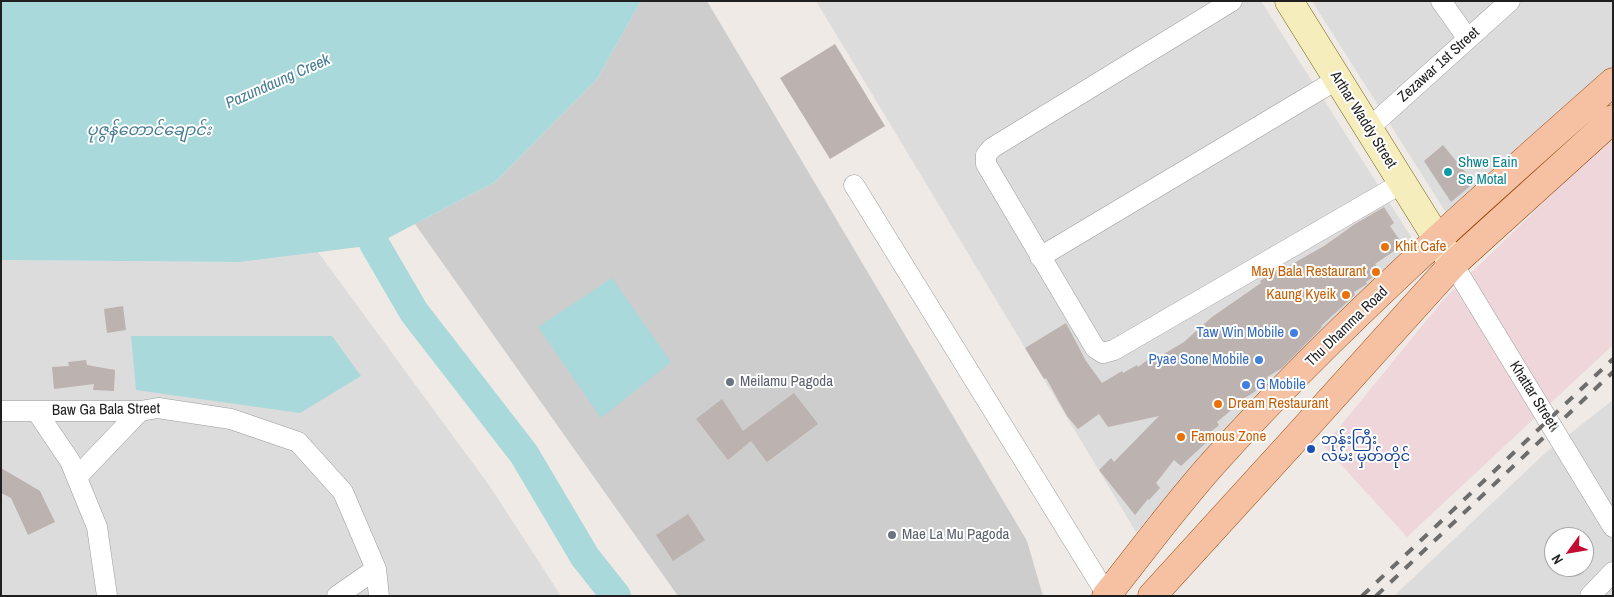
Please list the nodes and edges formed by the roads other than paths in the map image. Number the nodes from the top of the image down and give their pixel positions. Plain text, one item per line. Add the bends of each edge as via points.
1 (1232, 1) edge
2 (1289, 1) edge
3 (1441, 1) edge
4 (1510, 1) edge
5 (1468, 39) junction
6 (1338, 79) junction
7 (1613, 82) edge
8 (1613, 119) edge
9 (1369, 128) junction
10 (1402, 183) junction
11 (854, 185) dead end
12 (1436, 239) junction
13 (1040, 257) junction
14 (1453, 264) junction
15 (1, 411) edge
16 (140, 411) junction
17 (36, 412) junction
18 (77, 477) junction
19 (1613, 527) edge
20 (376, 570) junction
21 (1613, 572) edge
22 (1106, 595) edge
23 (107, 596) edge
24 (337, 596) edge
25 (379, 596) edge
26 (1152, 596) edge
27 (1590, 596) edge

1 - 13 street via 992,148 986,155 986,164
2 - 6 main road, Arthar Waddy Street
3 - 5 street
4 - 5 street, Zezawar 1st Street
5 - 9 street, Zezawar 1st Street
6 - 9 main road, Arthar Waddy Street
6 - 13 street
7 - 12 main road, Thu Dhamma Road
8 - 14 main road
9 - 10 main road, Arthar Waddy Street
10 - 12 main road, Arthar Waddy Street
10 - 13 street via 1114,350 1103,353 1096,348
11 - 22 street
12 - 14 main road, Arthar Waddy Street
12 - 22 main road, Thu Dhamma Road via 1278,393 1214,462
14 - 19 street, Khattar Street
14 - 26 main road
15 - 17 street, Baw Ga Bala Street
16 - 17 street, Baw Ga Bala Street
16 - 18 street
16 - 20 street, Baw Ga Bala Street via 158,408 230,419 298,442 343,492
17 - 18 street via 70,461
18 - 23 street via 96,527
20 - 24 street
20 - 25 street, Baw Ga Bala Street
21 - 27 street

